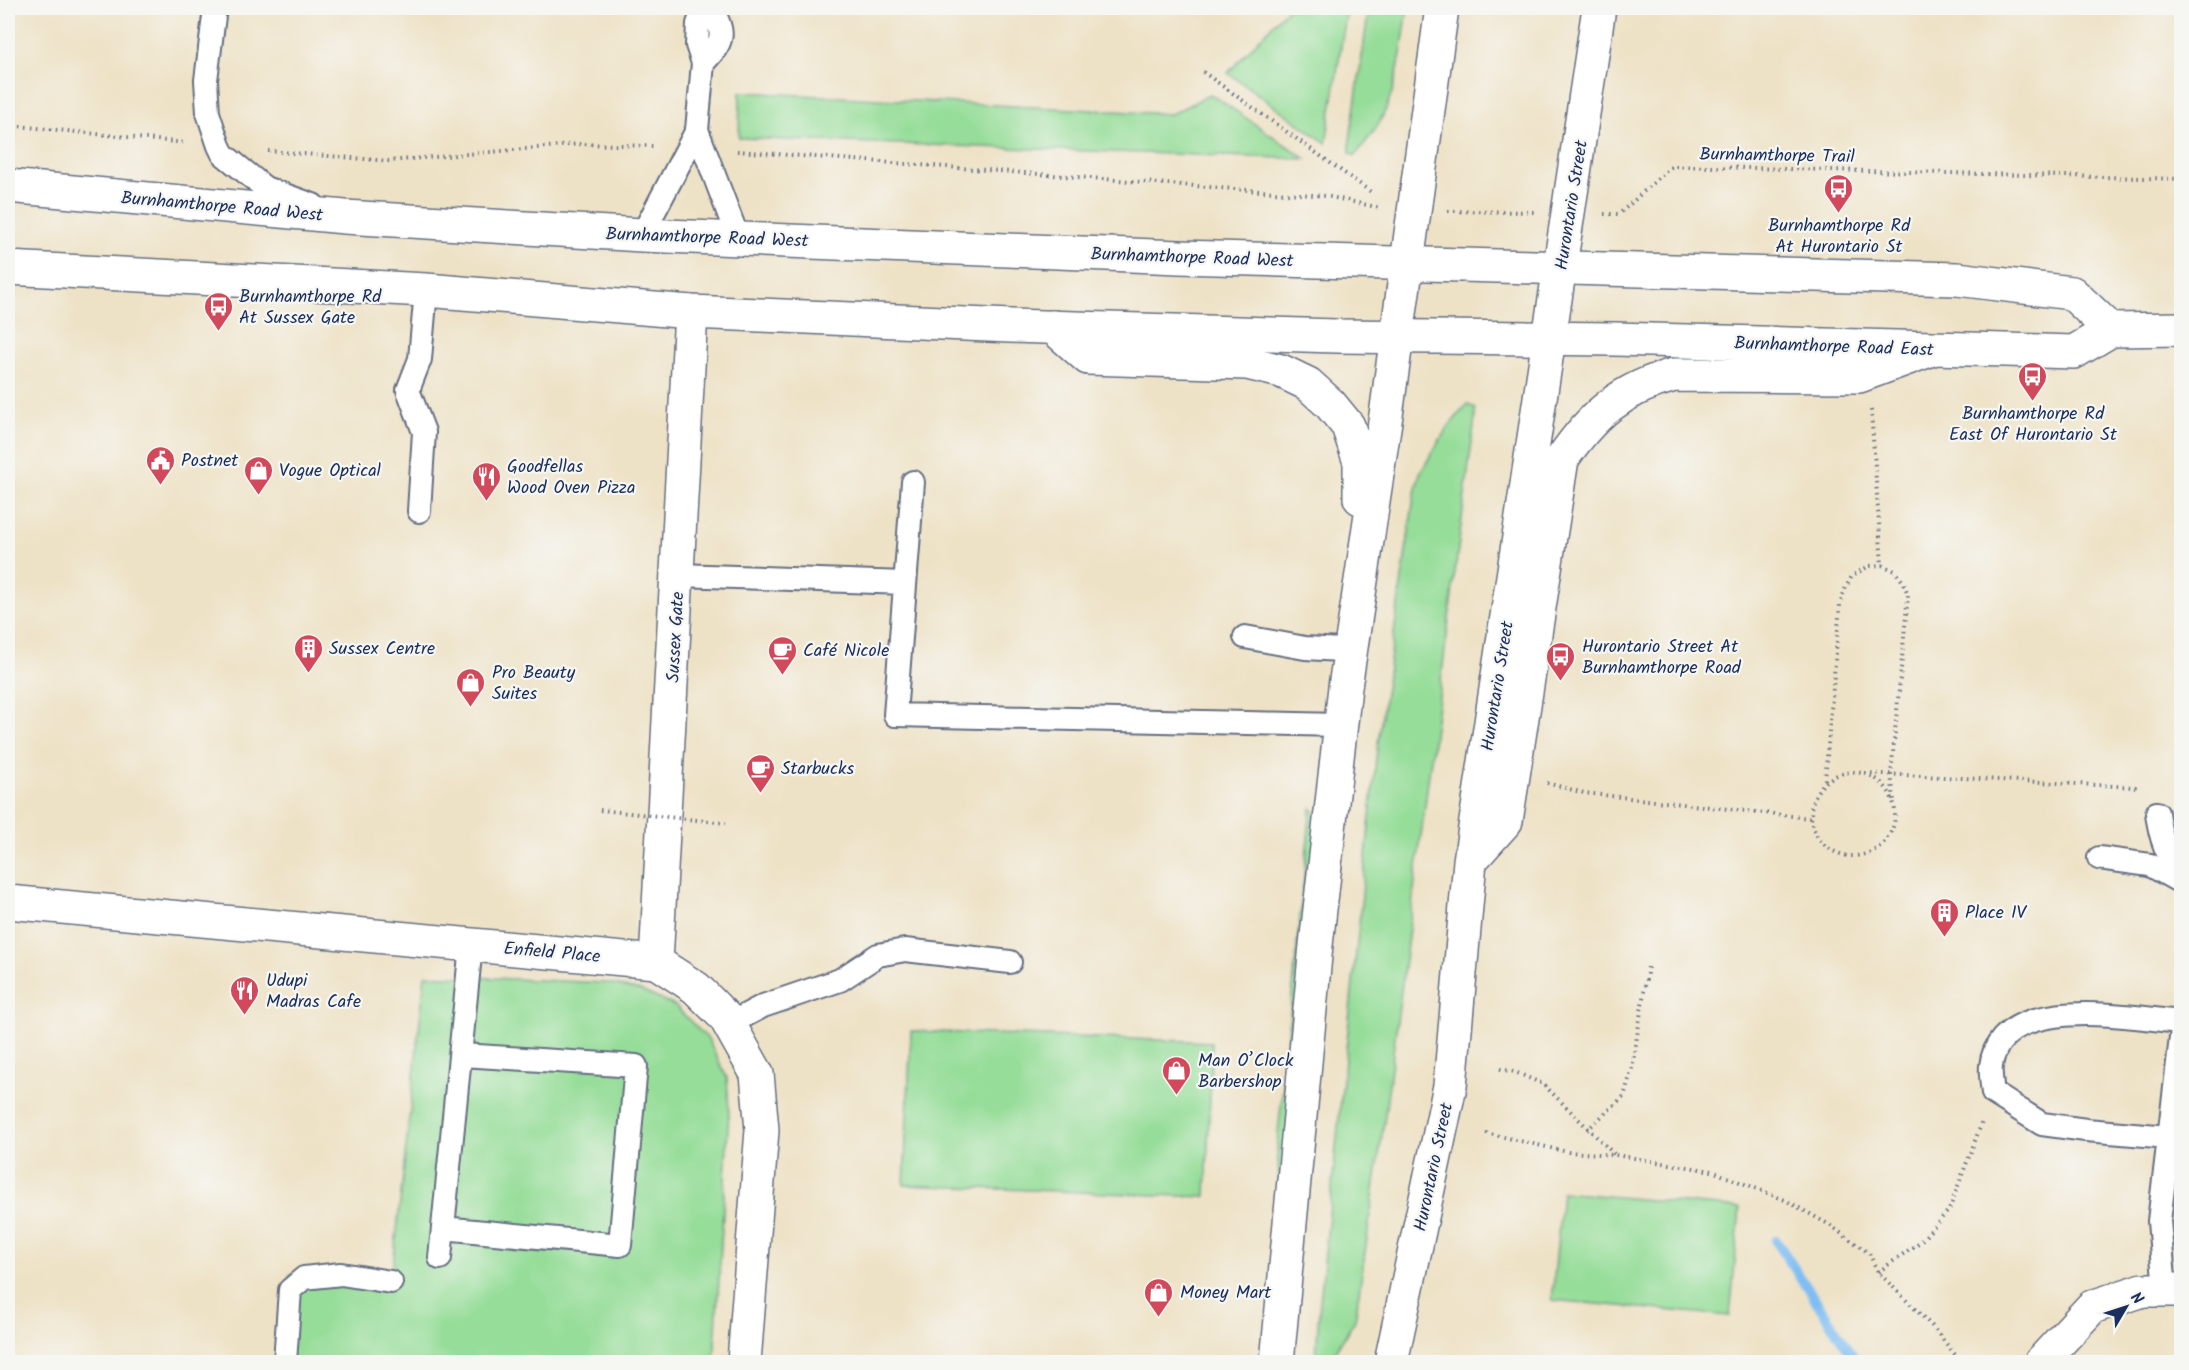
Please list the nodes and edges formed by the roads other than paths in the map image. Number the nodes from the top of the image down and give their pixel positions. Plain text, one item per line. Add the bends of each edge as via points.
1 (215, 8) edge
2 (704, 8) edge
3 (711, 8) edge
4 (1442, 8) edge
5 (1599, 8) edge
6 (704, 63) junction
7 (697, 130) junction
8 (8, 186) edge
9 (345, 218) junction
10 (642, 235) junction
11 (738, 238) junction
12 (1407, 264) junction
13 (8, 268) edge
14 (1561, 269) junction
15 (426, 291) junction
16 (691, 312) junction
17 (1053, 327) junction
18 (2181, 328) edge
19 (2111, 330) junction
20 (1397, 337) junction
21 (1550, 339) junction
22 (1932, 349) junction
23 (914, 482) dead end
24 (419, 511) dead end
25 (679, 575) junction
26 (905, 583) junction
27 (1245, 637) dead end
28 (1342, 650) junction
29 (1345, 687) junction
30 (1340, 724) junction
31 (2157, 813) road end
32 (2099, 858) dead end
33 (1470, 861) junction
34 (2181, 874) edge
35 (2181, 883) edge
36 (8, 902) edge
37 (471, 945) junction
38 (656, 962) junction
39 (1010, 962) dead end
40 (2181, 1022) edge
41 (729, 1024) junction
42 (2181, 1029) edge
43 (462, 1055) junction
44 (2169, 1137) junction
45 (443, 1228) junction
46 (441, 1258) dead end
47 (391, 1282) dead end
48 (2173, 1290) edge
49 (285, 1362) edge
50 (744, 1362) edge
51 (1277, 1362) edge
52 (1391, 1362) edge
53 (2041, 1362) edge

1 - 9 lane via 207,80 208,113 223,154 265,188
2 - 6 lane via 697,45
3 - 6 lane via 721,26 720,45
4 - 12 main road
5 - 14 main road, Hurontario Street
6 - 7 lane
7 - 10 lane
7 - 11 lane
8 - 9 main road, Burnhamthorpe Road West
9 - 10 main road, Burnhamthorpe Road West
10 - 11 main road, Burnhamthorpe Road West
11 - 12 main road, Burnhamthorpe Road West
12 - 14 main road, Burnhamthorpe Road West
12 - 20 main road
13 - 15 main road
14 - 19 main road via 1957,279 2072,293
14 - 21 main road, Hurontario Street
15 - 16 main road
15 - 24 lane via 420,359 408,390 424,432
16 - 17 main road
16 - 25 main road, Sussex Gate
17 - 20 main road
17 - 28 main road via 1088,358 1247,363 1281,371 1308,384 1330,404 1348,426 1360,462 1360,506
18 - 19 main road, Burnhamthorpe Road East
19 - 22 main road, Burnhamthorpe Road East via 2074,352
20 - 21 main road, Burnhamthorpe Road East
20 - 29 main road
21 - 22 main road, Burnhamthorpe Road East
21 - 33 main road, Hurontario Street
22 - 33 main road via 1859,376 1674,375 1645,383 1616,400 1581,431 1562,459 1506,821
23 - 26 lane
25 - 26 lane
25 - 38 main road, Sussex Gate
26 - 30 lane via 895,716
27 - 28 lane
28 - 29 main road
29 - 30 main road
30 - 51 main road
31 - 34 lane via 2160,838
32 - 35 lane via 2150,865
33 - 52 main road, Hurontario Street via 1450,1086
36 - 37 main road, Enfield Place
37 - 38 main road, Enfield Place
37 - 43 lane
38 - 41 main road, Enfield Place via 696,988
39 - 41 lane via 905,950 878,955 840,980 762,1006
40 - 44 lane via 2079,1014 2043,1017 2019,1024 1998,1045 1991,1066 1993,1093 2042,1124
41 - 50 main road, Enfield Place via 757,1074 762,1130
42 - 44 lane
43 - 45 lane
43 - 45 lane via 636,1066 627,1182 620,1245
44 - 48 lane via 2159,1221
45 - 46 lane
47 - 49 lane via 341,1274 304,1278 290,1290
48 - 53 main road via 2143,1290 2092,1307

